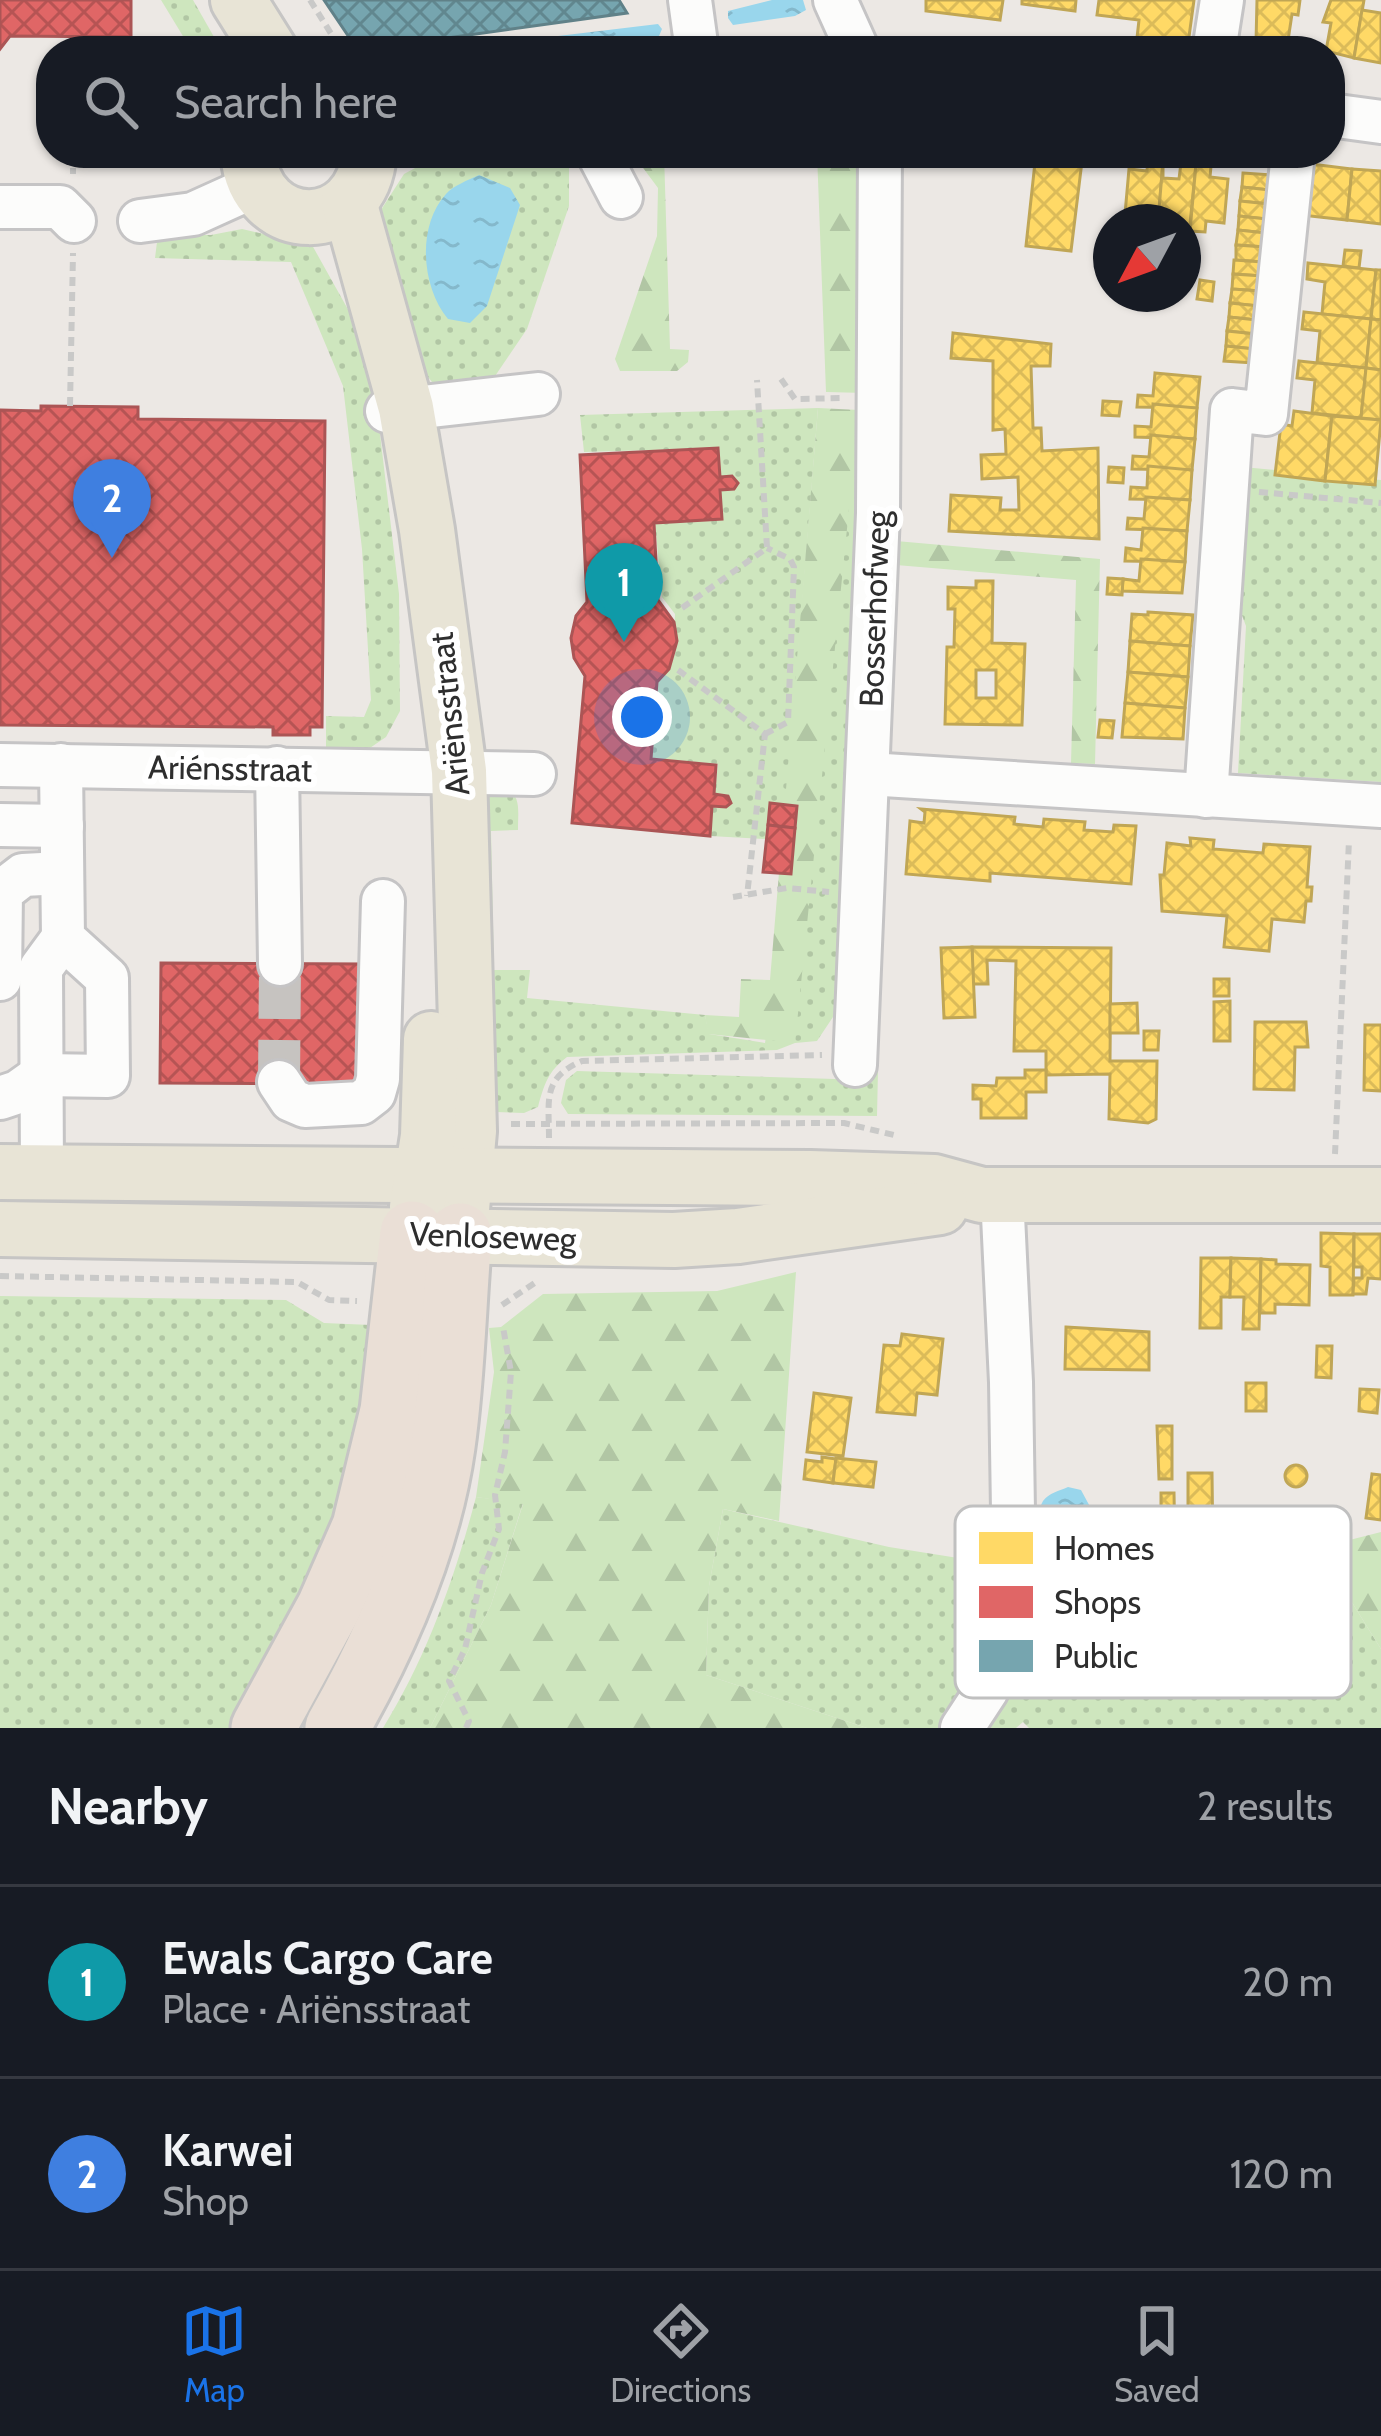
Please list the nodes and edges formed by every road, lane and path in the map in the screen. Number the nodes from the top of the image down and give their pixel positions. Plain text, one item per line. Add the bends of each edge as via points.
1 (310, 0) edge
2 (690, 0) edge
3 (835, 0) edge
4 (1222, 0) edge
5 (230, 11) edge
6 (255, 36) edge
7 (333, 36) edge
8 (695, 36) edge
9 (851, 36) edge
10 (1216, 36) edge
11 (1345, 117) edge
12 (1381, 122) edge
13 (73, 168) edge
14 (606, 168) edge
15 (880, 168) edge
16 (1291, 168) edge
17 (252, 170) edge
18 (344, 191) edge
19 (621, 197) dead end
20 (10, 214) edge
21 (74, 221) junction
22 (140, 221) dead end
23 (781, 379) dead end
24 (757, 380) dead end
25 (538, 394) dead end
26 (878, 398) junction
27 (70, 406) dead end
28 (397, 410) junction
29 (1227, 489) junction
30 (1381, 503) edge
31 (767, 548) junction
32 (682, 608) dead end
33 (678, 670) dead end
34 (765, 734) junction
35 (0, 765) edge
36 (61, 765) junction
37 (277, 768) junction
38 (442, 770) junction
39 (534, 774) dead end
40 (868, 774) junction
41 (1206, 796) junction
42 (1366, 805) edge
43 (0, 825) edge
44 (62, 826) junction
45 (862, 894) junction
46 (747, 896) junction
47 (733, 897) dead end
48 (382, 901) dead end
49 (63, 903) junction
50 (280, 964) tunnel mouth
51 (0, 980) edge
52 (855, 1059) joint
53 (42, 1075) junction
54 (279, 1082) dead end
55 (0, 1098) edge
56 (913, 1139) dead end
57 (1338, 1154) dead end
58 (21, 1172) edge
59 (992, 1195) junction
60 (1381, 1196) edge
61 (440, 1205) junction
62 (0, 1229) edge
63 (502, 1306) dead end
64 (1013, 1506) edge
65 (982, 1698) edge
66 (263, 1728) edge
67 (337, 1728) edge
68 (466, 1728) edge
69 (962, 1728) edge

1 - 7 path
2 - 8 street
3 - 9 street
4 - 10 street
5 - 6 main road
11 - 12 street
13 - 21 path
14 - 19 street
15 - 26 street, Bosserhofweg
16 - 29 street via 1266,414 1232,410
17 - 18 main road via 281,211
17 - 22 street via 193,214
18 - 28 main road, Ariënsstraat
20 - 21 street via 59,207
21 - 27 path
23 - 26 path via 794,399
24 - 31 path
25 - 28 street
26 - 40 street, Bosserhofweg
28 - 38 main road, Ariënsstraat via 427,530
29 - 30 path
29 - 41 street
31 - 32 path
31 - 34 path via 794,567 788,722
33 - 34 path
34 - 46 path
35 - 36 street, Ariénsstraat
36 - 37 street, Ariénsstraat
36 - 44 street
37 - 38 street, Ariénsstraat
37 - 50 street
38 - 39 street, Ariénsstraat
38 - 61 main road, Ariënsstraat via 450,1087
40 - 41 street
40 - 45 street, Bosserhofweg
41 - 42 street
42 - 57 path
43 - 44 street
44 - 49 street
45 - 46 path via 787,888
45 - 52 street, Bosserhofweg
46 - 47 path
48 - 54 street via 374,1093 361,1103 305,1106
49 - 51 street via 23,875 1,892
49 - 53 street via 41,968
49 - 53 street via 107,978 108,1076
52 - 56 path via 582,1061 551,1084 549,1122 844,1123
53 - 55 street
53 - 58 street
58 - 61 main road, Venloseweg
59 - 60 main road, Venloseweg
59 - 61 main road, Venloseweg via 737,1236 653,1240
59 - 64 street via 1012,1382
61 - 62 main road, Venloseweg
61 - 66 highway via 364,1527
61 - 67 highway via 442,1450 392,1618
63 - 68 path via 511,1372 495,1495 499,1529 449,1681
65 - 69 street

